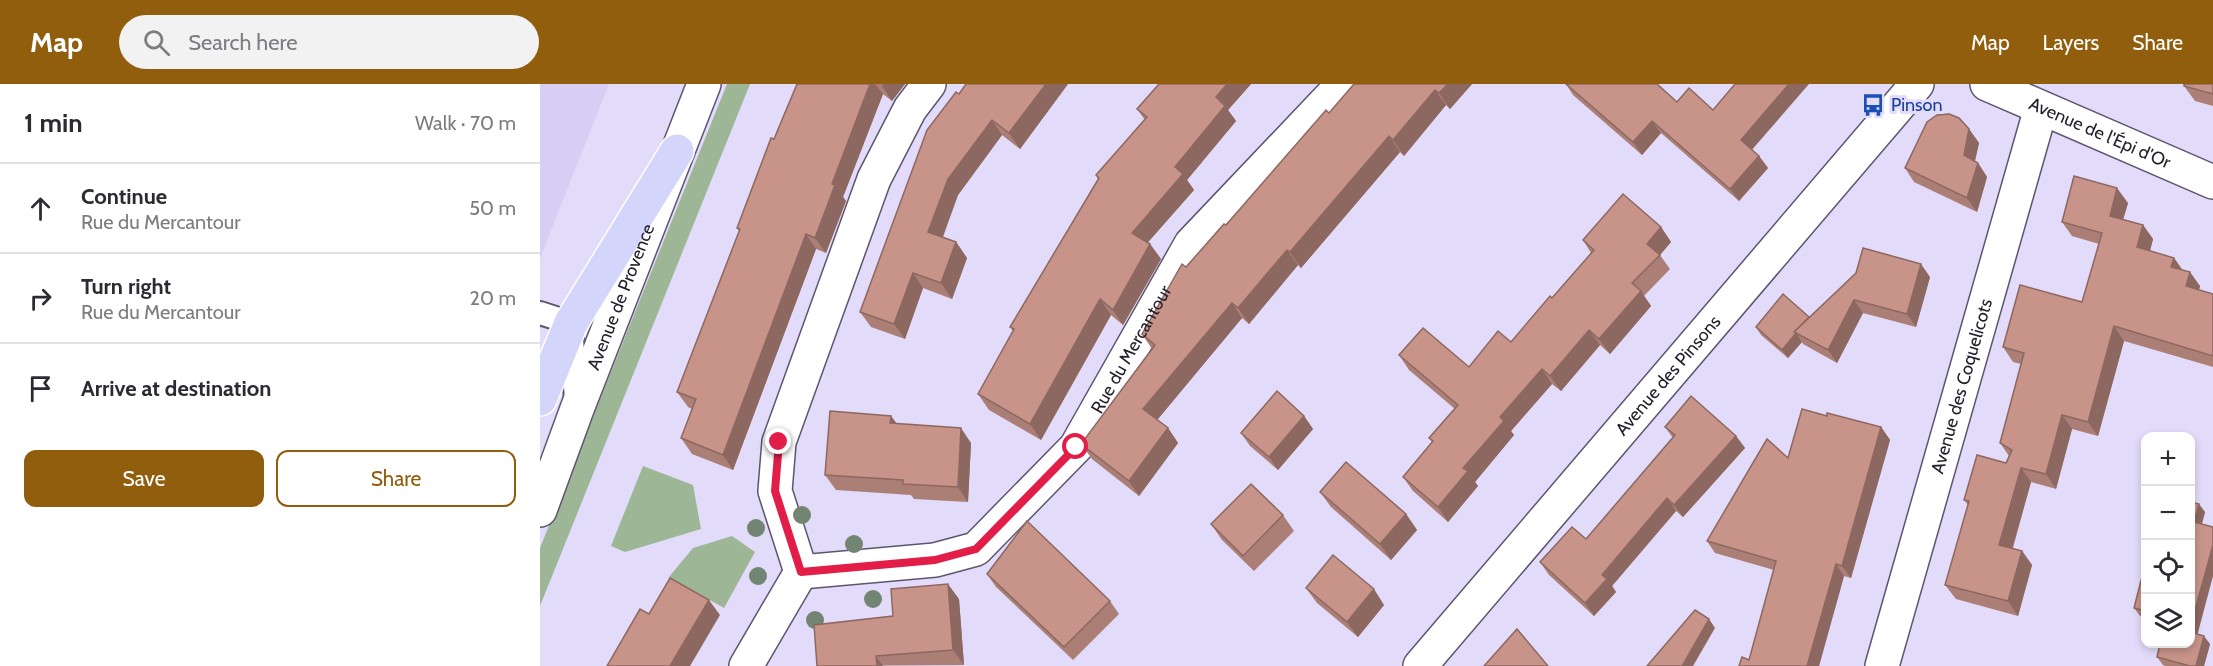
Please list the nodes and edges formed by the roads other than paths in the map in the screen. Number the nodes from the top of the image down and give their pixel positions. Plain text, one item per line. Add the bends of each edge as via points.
1 (704, 84) edge
2 (929, 84) edge
3 (1343, 84) edge
4 (1917, 84) edge
5 (1987, 84) edge
6 (2041, 108) junction
7 (677, 151) junction
8 (2213, 182) edge
9 (540, 313) edge
10 (571, 323) junction
11 (540, 399) edge
12 (577, 409) junction
13 (540, 510) edge
14 (801, 572) junction
15 (746, 666) edge
16 (1420, 666) edge
17 (1882, 666) edge

1 - 7 street, Avenue de Provence
2 - 14 street via 910,109 874,179 779,442 775,491
3 - 14 street, Rue du Mercantour via 1191,244 1076,447 976,549 935,560
4 - 16 street, Avenue des Pinsons
5 - 6 street, Avenue de l'Épi d'Or
6 - 8 street, Avenue de l'Épi d'Or
6 - 17 street, Avenue des Coquelicots
7 - 10 main road
7 - 12 street, Avenue de Provence
9 - 10 lane
10 - 11 main road
10 - 12 lane
12 - 13 street, Avenue de Provence
14 - 15 street

